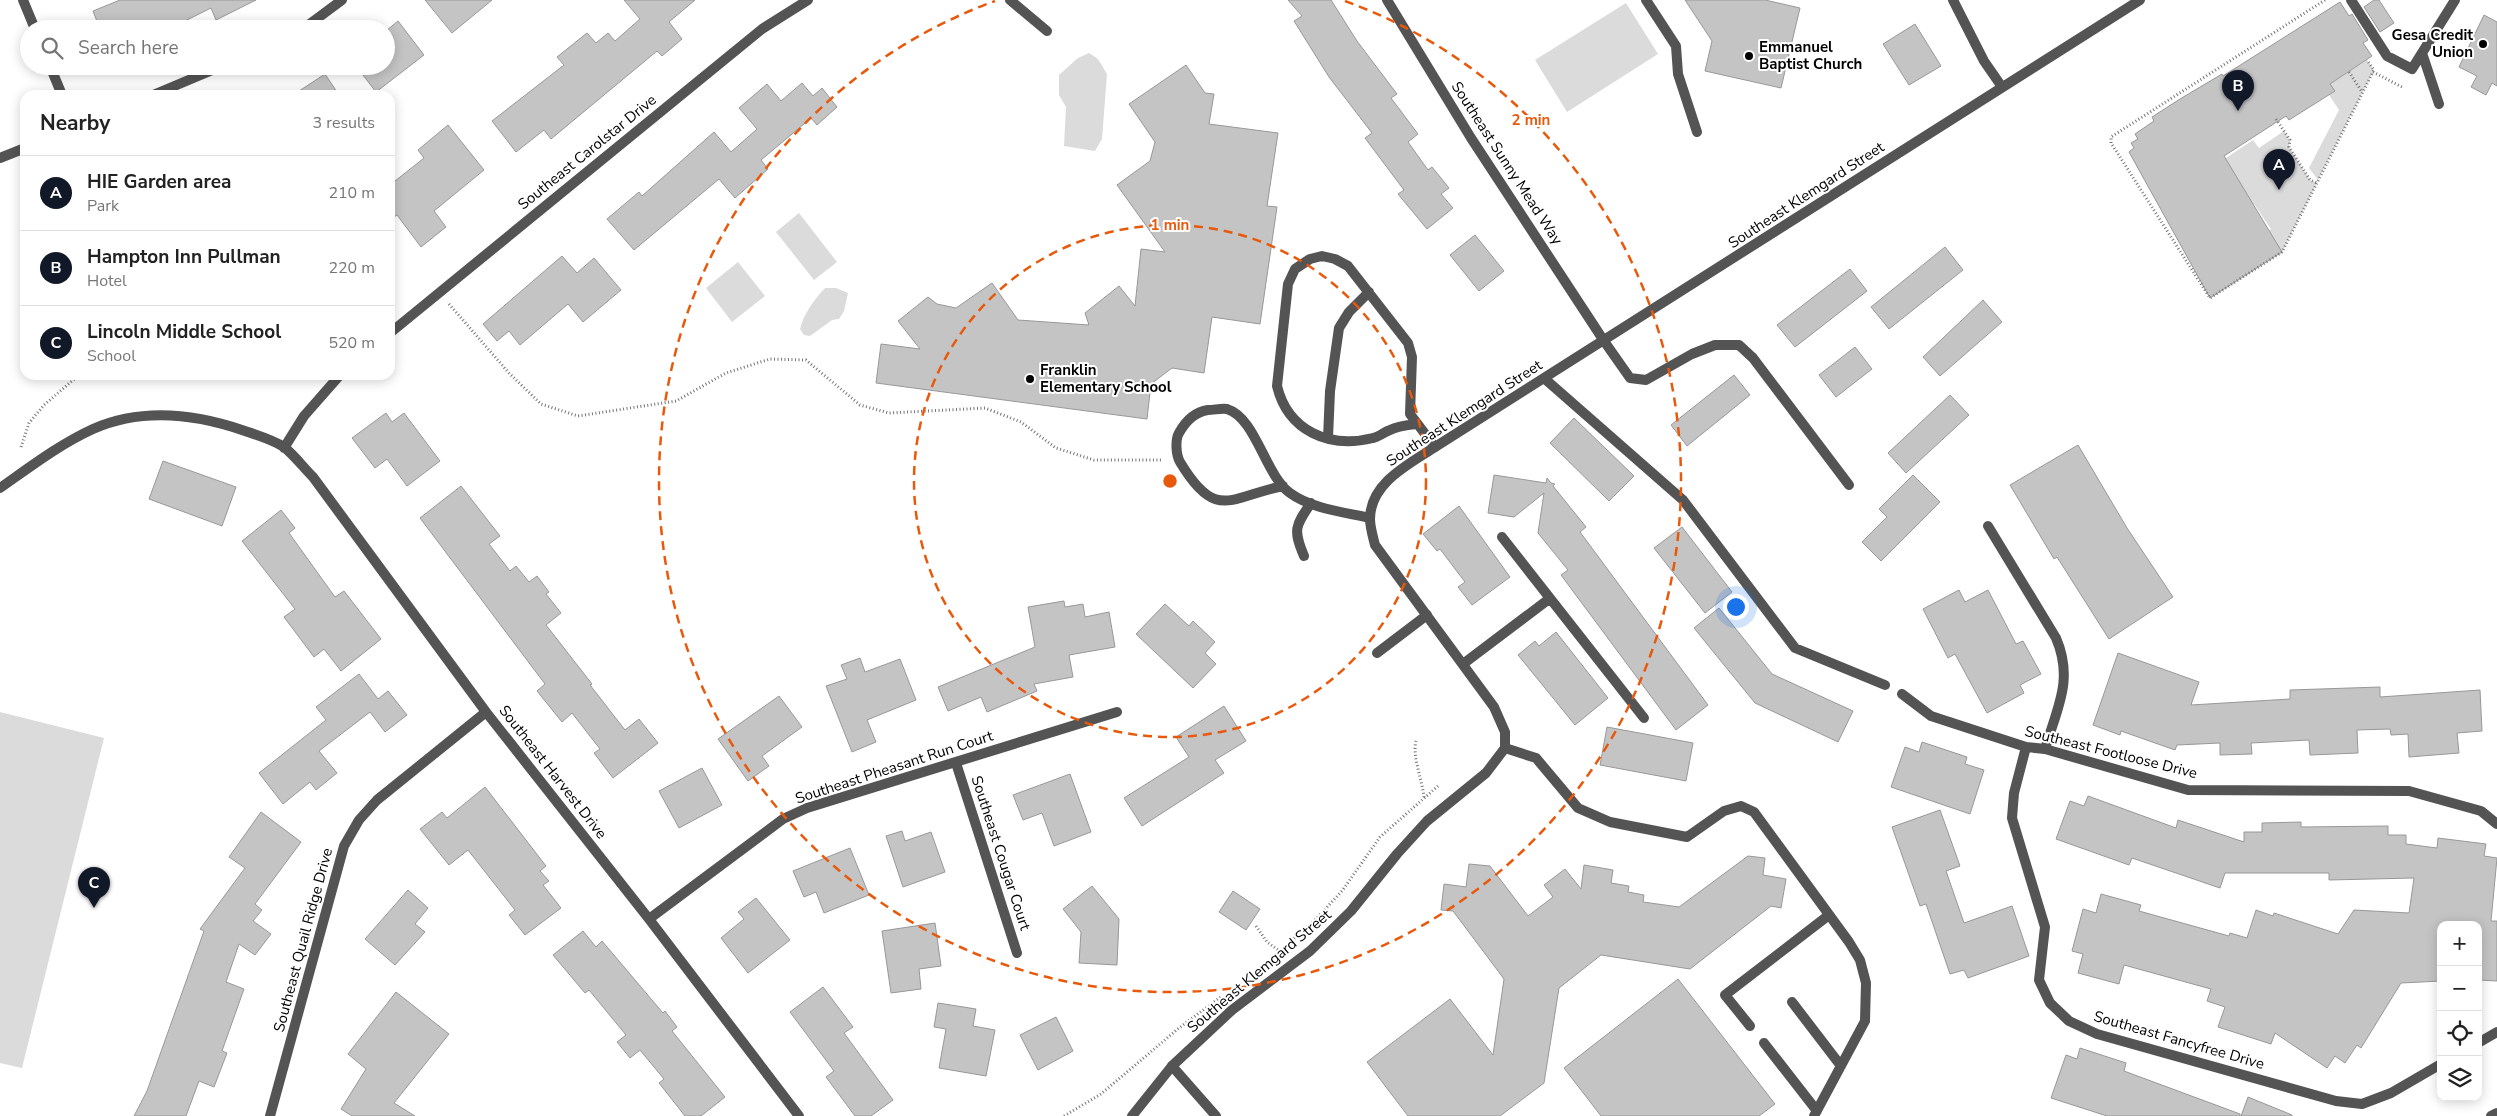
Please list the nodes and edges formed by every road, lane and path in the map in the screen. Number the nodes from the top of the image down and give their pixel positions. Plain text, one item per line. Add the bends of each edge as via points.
1 (23, 0) edge
2 (342, 0) edge
3 (808, 0) edge
4 (1010, 0) edge
5 (1386, 0) edge
6 (1646, 0) edge
7 (1953, 0) edge
8 (2140, 0) edge
9 (2325, 0) edge
10 (2351, 0) edge
11 (2456, 0) edge
12 (31, 20) edge
13 (315, 20) edge
14 (1047, 31) dead end
15 (2422, 53) junction
16 (2367, 60) dead end
17 (2348, 72) dead end
18 (2373, 72) junction
19 (54, 75) edge
20 (201, 75) edge
21 (2002, 87) junction
22 (2402, 87) dead end
23 (60, 90) edge
24 (165, 90) edge
25 (2362, 92) junction
26 (2439, 104) dead end
27 (2276, 119) dead end
28 (1697, 132) dead end
29 (20, 150) edge
30 (0, 158) edge
31 (2317, 183) junction
32 (1369, 292) junction
33 (439, 293) junction
34 (395, 329) edge
35 (1604, 342) junction
36 (1545, 379) junction
37 (73, 380) edge
38 (336, 380) edge
39 (1416, 424) junction
40 (1328, 438) junction
41 (22, 447) dead end
42 (284, 448) junction
43 (1435, 448) junction
44 (1166, 460) dead end
45 (1849, 485) dead end
46 (1283, 486) junction
47 (0, 488) edge
48 (1311, 503) junction
49 (1370, 518) junction
50 (1988, 526) dead end
51 (1502, 537) dead end
52 (1304, 556) dead end
53 (1549, 599) junction
54 (1427, 615) junction
55 (1377, 653) dead end
56 (1463, 664) junction
57 (1885, 685) dead end
58 (1902, 694) dead end
59 (486, 712) junction
60 (1117, 712) dead end
61 (1644, 718) dead end
62 (1416, 741) dead end
63 (2026, 747) junction
64 (1505, 748) junction
65 (2045, 749) junction
66 (956, 763) junction
67 (1438, 786) dead end
68 (1424, 797) junction
69 (2497, 824) edge
70 (1829, 915) junction
71 (649, 919) junction
72 (1256, 926) dead end
73 (1280, 951) junction
74 (1016, 953) dead end
75 (1267, 962) dead end
76 (1295, 962) junction
77 (1227, 992) dead end
78 (1792, 1002) dead end
79 (1750, 1026) dead end
80 (2497, 1032) edge
81 (2482, 1040) edge
82 (1764, 1044) dead end
83 (1172, 1066) junction
84 (1841, 1066) junction
85 (2437, 1066) edge
86 (1816, 1113) edge
87 (2497, 1113) edge
88 (270, 1116) edge
89 (799, 1116) edge
90 (1064, 1116) edge
91 (1132, 1116) edge
92 (1216, 1116) edge
93 (2491, 1116) edge

1 - 12 street
2 - 13 street
3 - 33 street, Southeast Carolstar Drive via 762,29
4 - 14 street
5 - 35 street, Southeast Sunny Mead Way via 1471,138
6 - 28 street via 1676,46 1678,74
7 - 21 street via 1984,61
8 - 21 street, Southeast Klemgard Street
9 - 31 path via 2114,134 2110,140 2210,298 2282,252
10 - 15 street via 2387,56 2412,69
11 - 15 street
15 - 26 street
16 - 18 path
17 - 25 path
18 - 22 path
18 - 25 path
19 - 23 street
20 - 24 street
21 - 35 street, Southeast Klemgard Street
25 - 31 path
27 - 31 path via 2310,180
29 - 30 street
32 - 39 street via 1408,343 1412,357 1410,414
32 - 40 street via 1349,312 1339,328 1330,391
32 - 40 street via 1348,266 1322,256 1310,259 1295,269 1288,284 1277,386 1280,400 1299,426
33 - 34 street, Southeast Carolstar Drive
33 - 44 path via 509,373 542,404 578,416 676,401 726,373 770,359 806,360 860,405 889,413 985,408 1021,422 1056,448 1094,460
35 - 36 street, Southeast Klemgard Street
35 - 45 street, Southeast Sunny Mead Way via 1630,378 1646,380 1715,345 1739,345 1753,358
36 - 43 street, Southeast Klemgard Street
36 - 57 street via 1683,500 1795,648
37 - 41 path via 29,423
38 - 42 street via 304,416
39 - 40 street via 1389,430 1375,438 1356,441
39 - 43 street
42 - 47 street via 200,418 174,414 148,416 95,428 68,441
42 - 59 street, Southeast Harvest Drive via 313,478
43 - 49 street, Southeast Klemgard Street via 1389,480 1377,493
46 - 46 street via 1238,415 1226,409 1201,411 1188,420 1178,434 1179,460 1193,480 1216,501 1226,502
46 - 48 street via 1289,493
48 - 49 street
48 - 52 street via 1298,521 1295,533
49 - 54 street, Southeast Klemgard Street via 1375,545
50 - 65 street via 2064,656 2065,680
51 - 53 street
53 - 56 street
53 - 61 street
54 - 55 street
54 - 56 street, Southeast Klemgard Street
56 - 64 street, Southeast Klemgard Street via 1494,707 1505,732
58 - 63 street, Southeast Footloose Drive via 1931,716
59 - 71 street, Southeast Harvest Drive
59 - 88 street, Southeast Quail Ridge Drive via 377,800 359,820 348,839
60 - 66 street, Southeast Pheasant Run Court
62 - 68 path via 1413,750 1422,777
63 - 65 street, Southeast Footloose Drive
63 - 85 street, Southeast Fancyfree Drive via 2014,793 2012,818 2045,927 2039,980 2050,1004 2069,1021 2097,1034 2336,1101 2362,1104 2391,1093
64 - 70 street via 1536,758 1578,808 1610,822 1687,837 1724,811 1740,806 1754,812
64 - 76 street, Southeast Klemgard Street via 1486,772 1427,822 1351,911
65 - 69 street, Southeast Footloose Drive via 2188,790 2409,790 2480,811
66 - 71 street, Southeast Pheasant Run Court via 807,808 783,819
66 - 74 street, Southeast Cougar Court
67 - 68 path
68 - 73 path via 1380,836 1342,891 1316,920
70 - 79 street via 1725,995
70 - 84 street via 1860,960 1866,983 1865,1020
71 - 89 street, Southeast Harvest Drive
72 - 73 path via 1267,942
73 - 75 path
73 - 76 path
76 - 83 street, Southeast Klemgard Street via 1232,1010
77 - 90 path via 1101,1094
78 - 84 street
80 - 81 street
82 - 86 street
83 - 91 street, Southeast Klemgard Street
83 - 92 street
84 - 86 street
87 - 93 street

